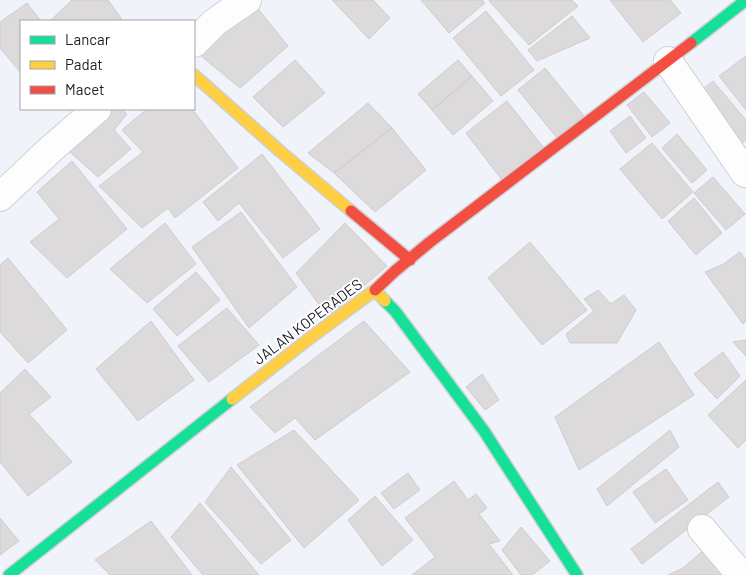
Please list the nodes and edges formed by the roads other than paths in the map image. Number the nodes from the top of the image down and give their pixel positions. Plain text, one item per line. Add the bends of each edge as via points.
1 (247, 0) edge
2 (746, 0) edge
3 (195, 42) edge
4 (668, 61) junction
5 (195, 76) edge
6 (96, 110) edge
7 (745, 173) edge
8 (0, 197) edge
9 (410, 260) junction
10 (376, 290) junction
11 (702, 529) dead end
12 (9, 575) edge
13 (577, 575) edge
14 (741, 575) edge

1 - 3 street via 215,22
2 - 4 street
4 - 7 street
4 - 9 street
5 - 9 street
6 - 8 street
9 - 10 street
10 - 12 street, JALAN KOPERADES via 310,338
10 - 13 street, JALAN KOPERADES via 484,431
11 - 14 street

